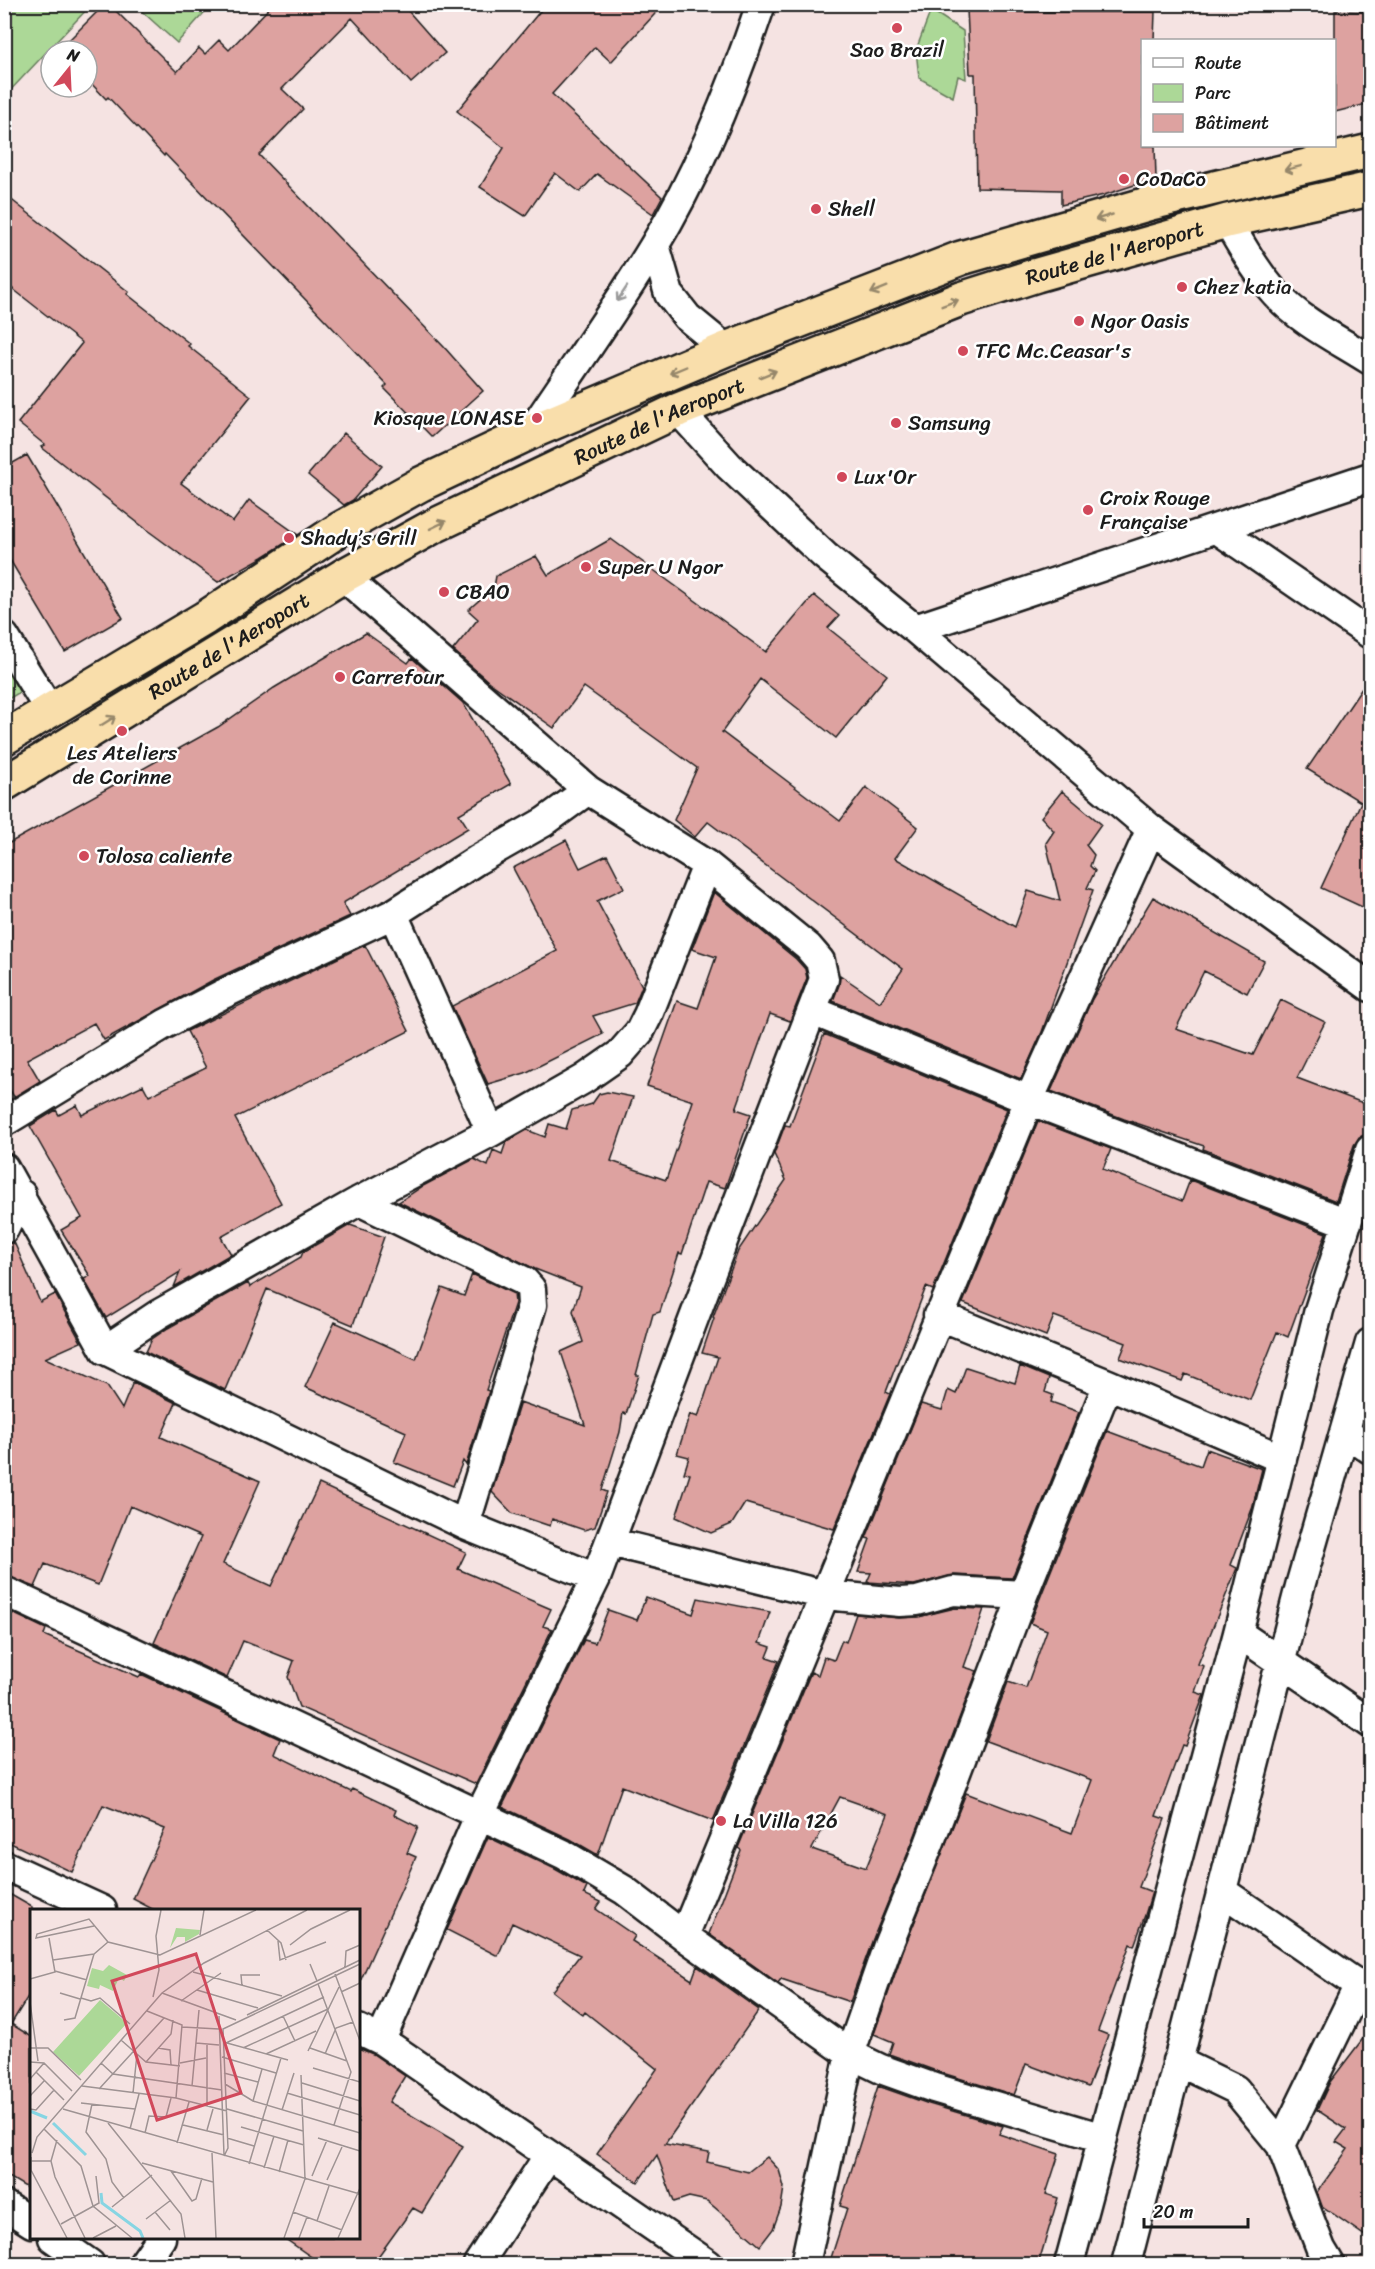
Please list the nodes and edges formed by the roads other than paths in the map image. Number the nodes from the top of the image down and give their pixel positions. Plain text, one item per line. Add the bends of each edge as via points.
1 (761, 4) edge
2 (1371, 151) edge
3 (1371, 189) edge
4 (1227, 221) junction
5 (655, 245) junction
6 (726, 349) junction
7 (1371, 360) edge
8 (678, 410) junction
9 (531, 432) junction
10 (1371, 477) edge
11 (1217, 529) junction
12 (343, 576) junction
13 (915, 628) junction
14 (1371, 634) edge
15 (4, 636) edge
16 (50, 711) junction
17 (4, 738) edge
18 (4, 784) edge
19 (588, 790) junction
20 (1151, 829) junction
21 (707, 865) junction
22 (393, 914) junction
23 (1371, 987) edge
24 (813, 1011) junction
25 (1029, 1100) junction
26 (4, 1122) edge
27 (491, 1132) junction
28 (1371, 1150) edge
29 (4, 1168) edge
30 (21, 1194) junction
31 (359, 1201) junction
32 (1347, 1223) junction
33 (4, 1229) edge
34 (938, 1315) junction
35 (1371, 1343) edge
36 (105, 1350) junction
37 (1108, 1384) junction
38 (1345, 1432) junction
39 (1371, 1449) edge
40 (1282, 1459) junction
41 (465, 1525) junction
42 (610, 1542) junction
43 (597, 1578) junction
44 (4, 1591) edge
45 (825, 1595) junction
46 (1023, 1595) junction
47 (1238, 1633) junction
48 (1282, 1662) junction
49 (1371, 1723) edge
50 (480, 1814) junction
51 (4, 1865) edge
52 (1222, 1891) junction
53 (98, 1909) edge
54 (684, 1936) junction
55 (1365, 1989) edge
56 (370, 2034) edge
57 (850, 2054) junction
58 (1177, 2061) junction
59 (1103, 2138) junction
60 (1281, 2145) junction
61 (549, 2155) junction
62 (4, 2205) edge
63 (30, 2222) edge
64 (54, 2239) edge
65 (160, 2239) edge
66 (90, 2265) edge
67 (143, 2265) edge
68 (478, 2265) edge
69 (708, 2265) edge
70 (805, 2265) edge
71 (1069, 2265) edge
72 (1126, 2265) edge
73 (1330, 2265) edge

1 - 5 street via 722,107
2 -> 6 highway, Route de l'Aeroport via 1151,203 960,258
3 - 4 highway, Route de l'Aeroport
4 - 7 street via 1277,295 1306,320
8 -> 4 highway, Route de l'Aeroport via 961,299
5 - 6 street via 669,294 687,317
5 -> 9 street
6 -> 9 highway, Route de l'Aeroport
12 -> 8 highway, Route de l'Aeroport via 434,526
8 - 13 street via 729,466 825,556
9 - 16 highway, Route de l'Aeroport via 421,484 340,529 205,618
10 - 11 street
11 - 13 street
11 - 14 street
18 -> 12 highway, Route de l'Aeroport
12 - 19 street
13 - 20 street
15 - 16 street
16 - 17 highway, Route de l'Aeroport
19 - 21 street
19 - 22 street via 544,822
20 - 23 street
20 - 25 street
21 - 24 street via 816,955 824,979
21 - 27 street via 648,1015 630,1044 584,1078
22 - 26 street via 165,1024
22 - 27 street
24 - 25 street
24 - 42 street
25 - 32 street
25 - 34 street
27 - 31 street
28 - 32 street
29 - 30 street
30 - 33 street
30 - 36 street
31 - 36 street via 159,1314
31 - 41 street via 524,1281 531,1289 532,1305
32 - 40 street via 1319,1310
34 - 37 street
34 - 45 street
35 - 38 street
36 - 41 street
37 - 40 street
37 - 46 street
38 - 39 street
38 - 48 street
40 - 47 street
41 - 43 street
42 - 43 street
42 - 45 street
43 - 50 street
44 - 50 street
45 - 46 street via 900,1602 953,1591
45 - 54 street
46 - 57 street
47 - 48 street
47 - 59 street
48 - 49 street
48 - 52 street
50 - 54 street via 563,1854 624,1890
50 - 56 street
51 - 53 street
52 - 55 street
52 - 58 street
54 - 57 street
55 - 60 street
56 - 61 street
57 - 59 street via 934,2088
57 - 70 street
58 - 60 street via 1235,2090
58 - 72 street
59 - 71 street
60 - 73 street
61 - 68 street
61 - 69 street
62 - 63 street
64 - 66 street
65 - 67 street

